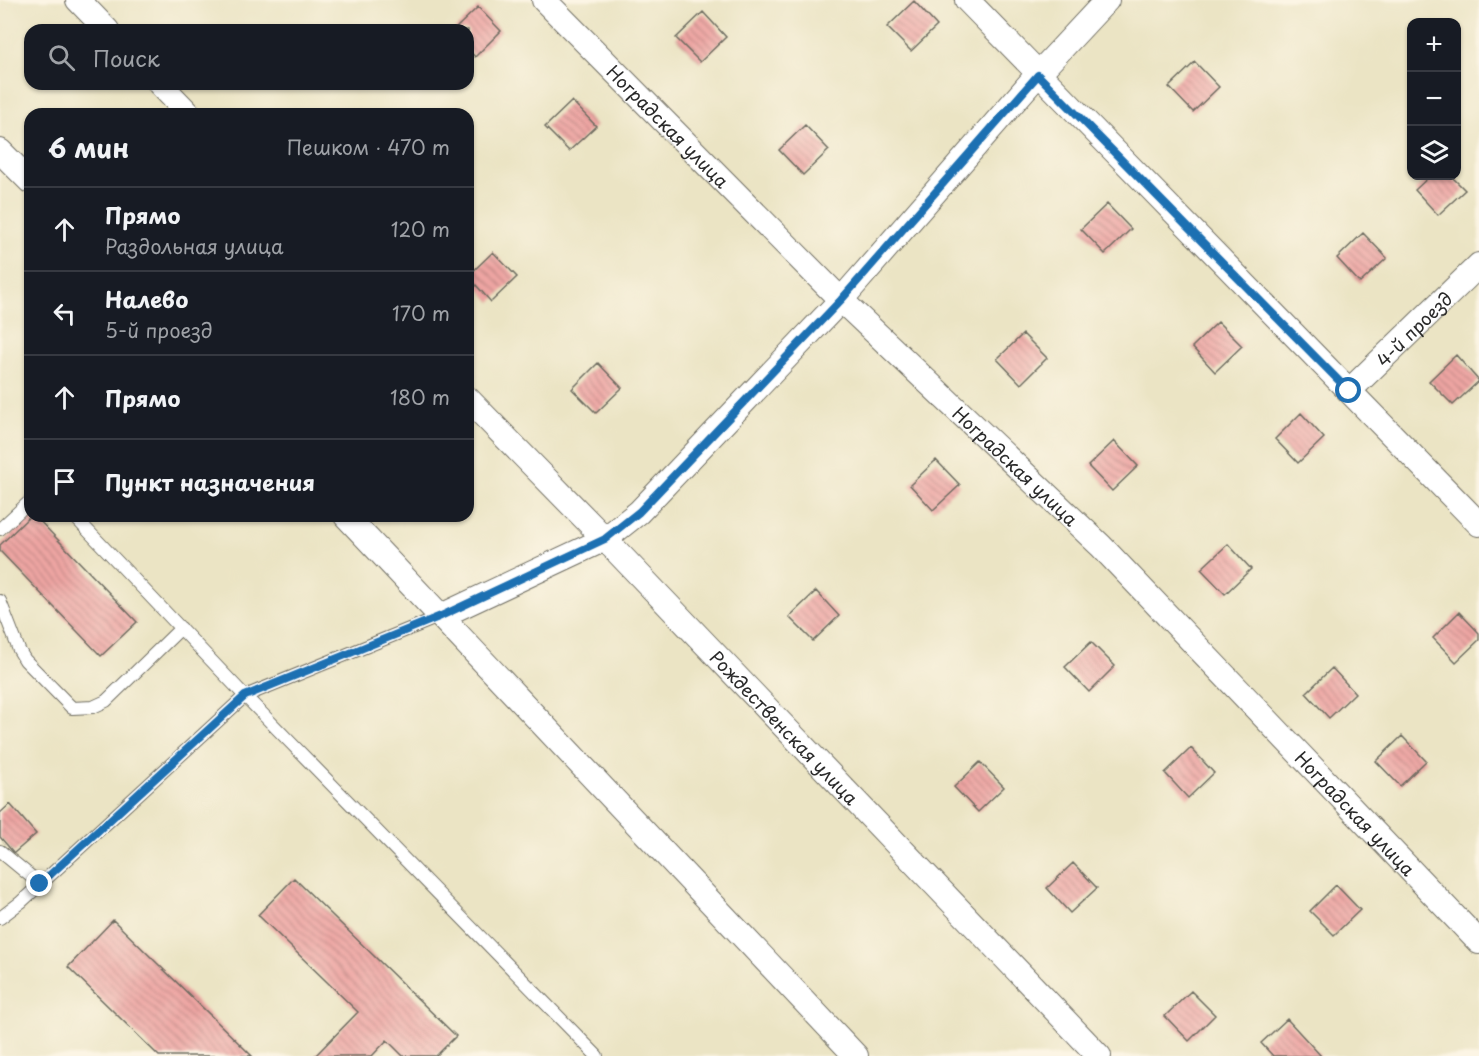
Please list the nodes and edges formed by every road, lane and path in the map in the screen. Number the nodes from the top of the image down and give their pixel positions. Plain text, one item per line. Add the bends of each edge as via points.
1 (78, 0) edge
2 (544, 0) edge
3 (966, 0) edge
4 (1107, 0) edge
5 (101, 24) edge
6 (1038, 75) junction
7 (166, 90) edge
8 (183, 108) edge
9 (0, 151) edge
10 (24, 175) edge
11 (1479, 265) edge
12 (841, 300) junction
13 (1349, 391) junction
14 (474, 405) edge
15 (24, 507) edge
16 (81, 522) edge
17 (352, 522) edge
18 (1479, 524) edge
19 (0, 529) edge
20 (605, 539) junction
21 (0, 601) edge
22 (441, 616) junction
23 (181, 628) junction
24 (245, 696) junction
25 (0, 851) edge
26 (40, 884) junction
27 (0, 918) edge
28 (1479, 942) edge
29 (597, 1056) edge
30 (856, 1056) edge
31 (1099, 1056) edge

1 - 5 street
2 - 12 street, Ноградская улица
3 - 6 street
4 - 6 street
6 - 12 street
6 - 13 street
7 - 8 street
9 - 10 street
11 - 13 street, 4-й проезд
12 - 20 street via 639,512
12 - 28 street, Ноградская улица via 1101,546
13 - 18 street
14 - 20 street, Рождественская улица
15 - 19 lane
16 - 23 lane
17 - 22 street
20 - 22 street
20 - 31 street, Рождественская улица
21 - 23 lane via 25,660 72,708 93,707 106,701
22 - 24 lane
22 - 30 street
23 - 24 lane
24 - 26 lane
24 - 29 lane
25 - 26 lane
26 - 27 lane

